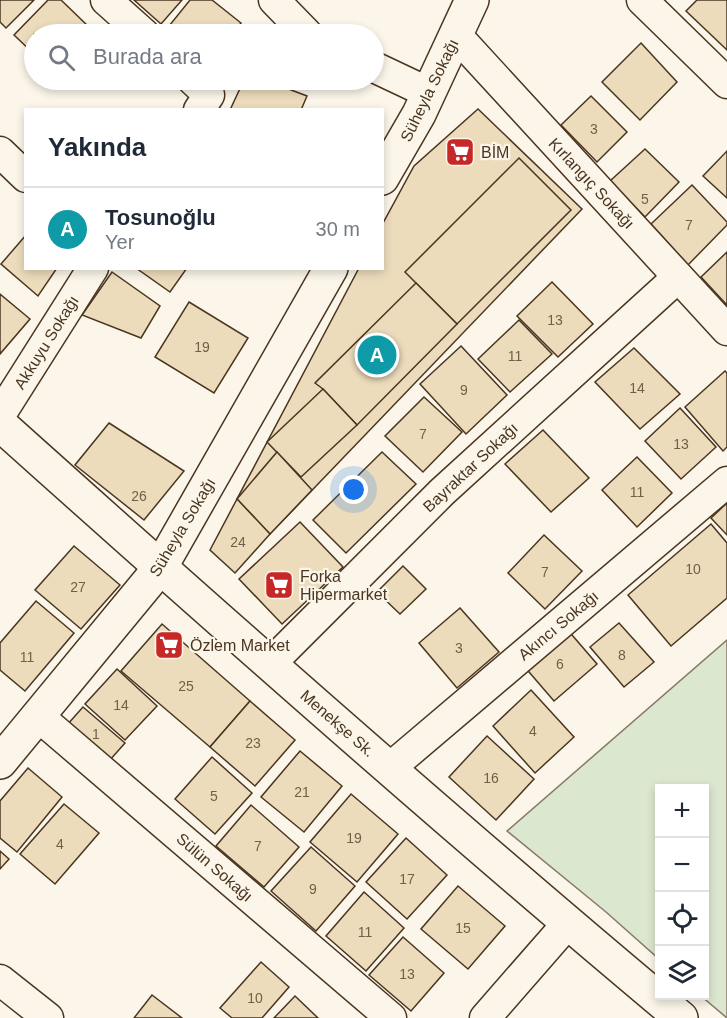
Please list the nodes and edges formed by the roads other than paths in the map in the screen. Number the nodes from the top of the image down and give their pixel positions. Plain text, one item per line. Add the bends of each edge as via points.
1 (106, 0) edge
2 (273, 0) edge
3 (472, 0) edge
4 (642, 0) edge
5 (133, 24) edge
6 (297, 24) edge
7 (456, 35) junction
8 (384, 73) edge
9 (727, 83) edge
10 (204, 90) edge
11 (429, 93) junction
12 (200, 108) edge
13 (0, 152) edge
14 (384, 174) edge
15 (24, 175) edge
16 (92, 270) edge
17 (330, 270) edge
18 (678, 277) junction
19 (727, 330) edge
20 (0, 415) edge
21 (0, 424) edge
22 (727, 482) edge
23 (160, 568) junction
24 (270, 664) junction
25 (38, 716) junction
26 (0, 762) edge
27 (390, 768) junction
28 (568, 923) junction
29 (0, 980) edge
30 (48, 1018) edge
31 (391, 1018) edge
32 (485, 1018) edge
33 (681, 1018) edge

1 - 5 street
2 - 6 street
3 - 7 street, Süheyla Sokağı
4 - 9 street
7 - 11 street, Süheyla Sokağı
7 - 18 street, Kırlangıç Sokağı
8 - 11 street
10 - 12 street via 209,94
11 - 14 street, Süheyla Sokağı
13 - 15 street
16 - 20 street, Akkuyu Sokağı
17 - 23 street, Süheyla Sokağı
18 - 19 street, Kırlangıç Sokağı
18 - 24 street, Bayraktar Sokağı via 442,492
21 - 23 street, Menekşe Sk.
22 - 27 street, Akıncı Sokağı
23 - 24 street, Menekşe Sk.
23 - 25 street, Süheyla Sokağı
24 - 27 street, Menekşe Sk.
25 - 26 street, Süheyla Sokağı
25 - 31 street, Sülün Sokağı
27 - 28 street, Menekşe Sk.
28 - 32 street
28 - 33 street, Menekşe Sk.
29 - 30 street

